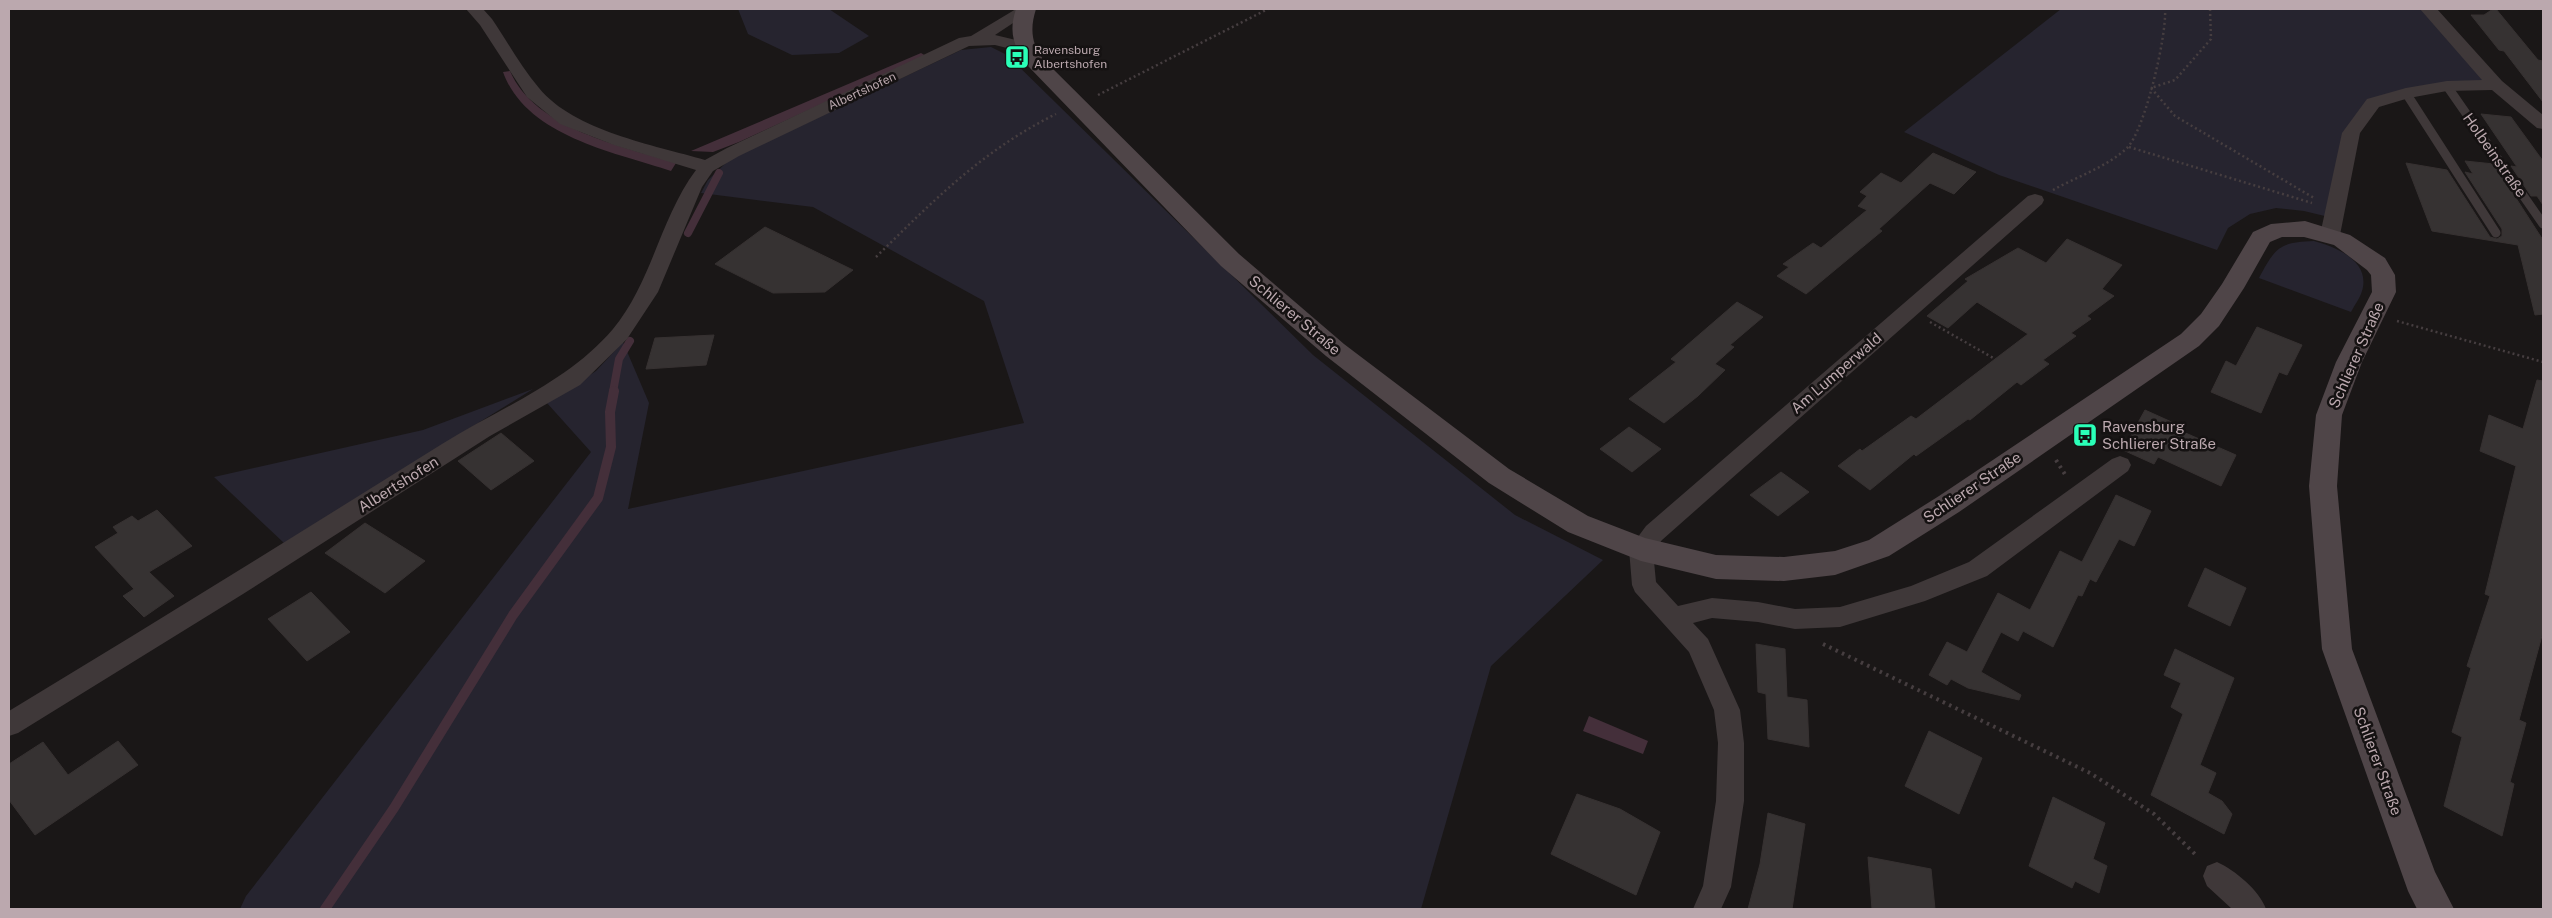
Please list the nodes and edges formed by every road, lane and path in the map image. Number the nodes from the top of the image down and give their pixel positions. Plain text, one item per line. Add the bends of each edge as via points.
1 (474, 9) edge
2 (1025, 9) edge
3 (2165, 9) edge
4 (2210, 9) edge
5 (2428, 9) edge
6 (976, 40) junction
7 (1023, 47) junction
8 (2496, 85) junction
9 (2447, 86) junction
10 (2151, 88) junction
11 (2406, 93) junction
12 (2543, 124) edge
13 (2129, 147) junction
14 (707, 167) junction
15 (2035, 200) joint
16 (2332, 222) junction
17 (2543, 224) edge
18 (2496, 233) dead end
19 (2374, 315) junction
20 (1922, 317) dead end
21 (1994, 359) dead end
22 (2543, 362) edge
23 (2120, 465) dead end
24 (1641, 549) junction
25 (1674, 617) junction
26 (1823, 644) dead end
27 (9, 725) edge
28 (2217, 876) joint
29 (1707, 909) edge
30 (2252, 909) edge
31 (2436, 909) edge

1 - 14 street via 533,93 566,120
2 - 6 street
2 - 7 main road
3 - 10 path via 2168,14 2165,34
4 - 10 path via 2211,39 2175,80
5 - 8 street
6 - 7 street, Albertshofen via 1006,41
6 - 14 street, Albertshofen via 965,42
7 - 24 main road, Schlierer Straße via 1230,260 1311,330 1500,476 1578,524
8 - 9 street
8 - 12 street
9 - 11 street
9 - 17 lane, Holbeinstraße
10 - 13 path
10 - 16 path via 2175,116
11 - 16 street via 2373,103 2351,133
11 - 18 lane
13 - 15 path
13 - 16 path
14 - 27 street, Albertshofen via 693,186 651,287 620,334 572,380 482,430 234,588
15 - 24 street, Am Lumperwald via 1654,533
16 - 19 main road, Schlierer Straße via 2376,264 2383,275 2384,292
16 - 24 main road, Schlierer Straße via 2305,229 2279,229 2260,237 2232,288 2210,320 2190,340 1879,548 1834,563 1784,569 1716,567
19 - 22 path
19 - 31 main road, Schlierer Straße via 2349,362 2329,415 2323,486 2337,649 2420,879
20 - 21 path
23 - 25 street via 1978,569 1916,594 1840,617 1795,619 1712,608
24 - 25 street via 1644,585
25 - 29 street via 1699,646 1726,710 1731,743 1730,801 1717,887
26 - 28 path via 2090,773 2154,814
28 - 30 street

